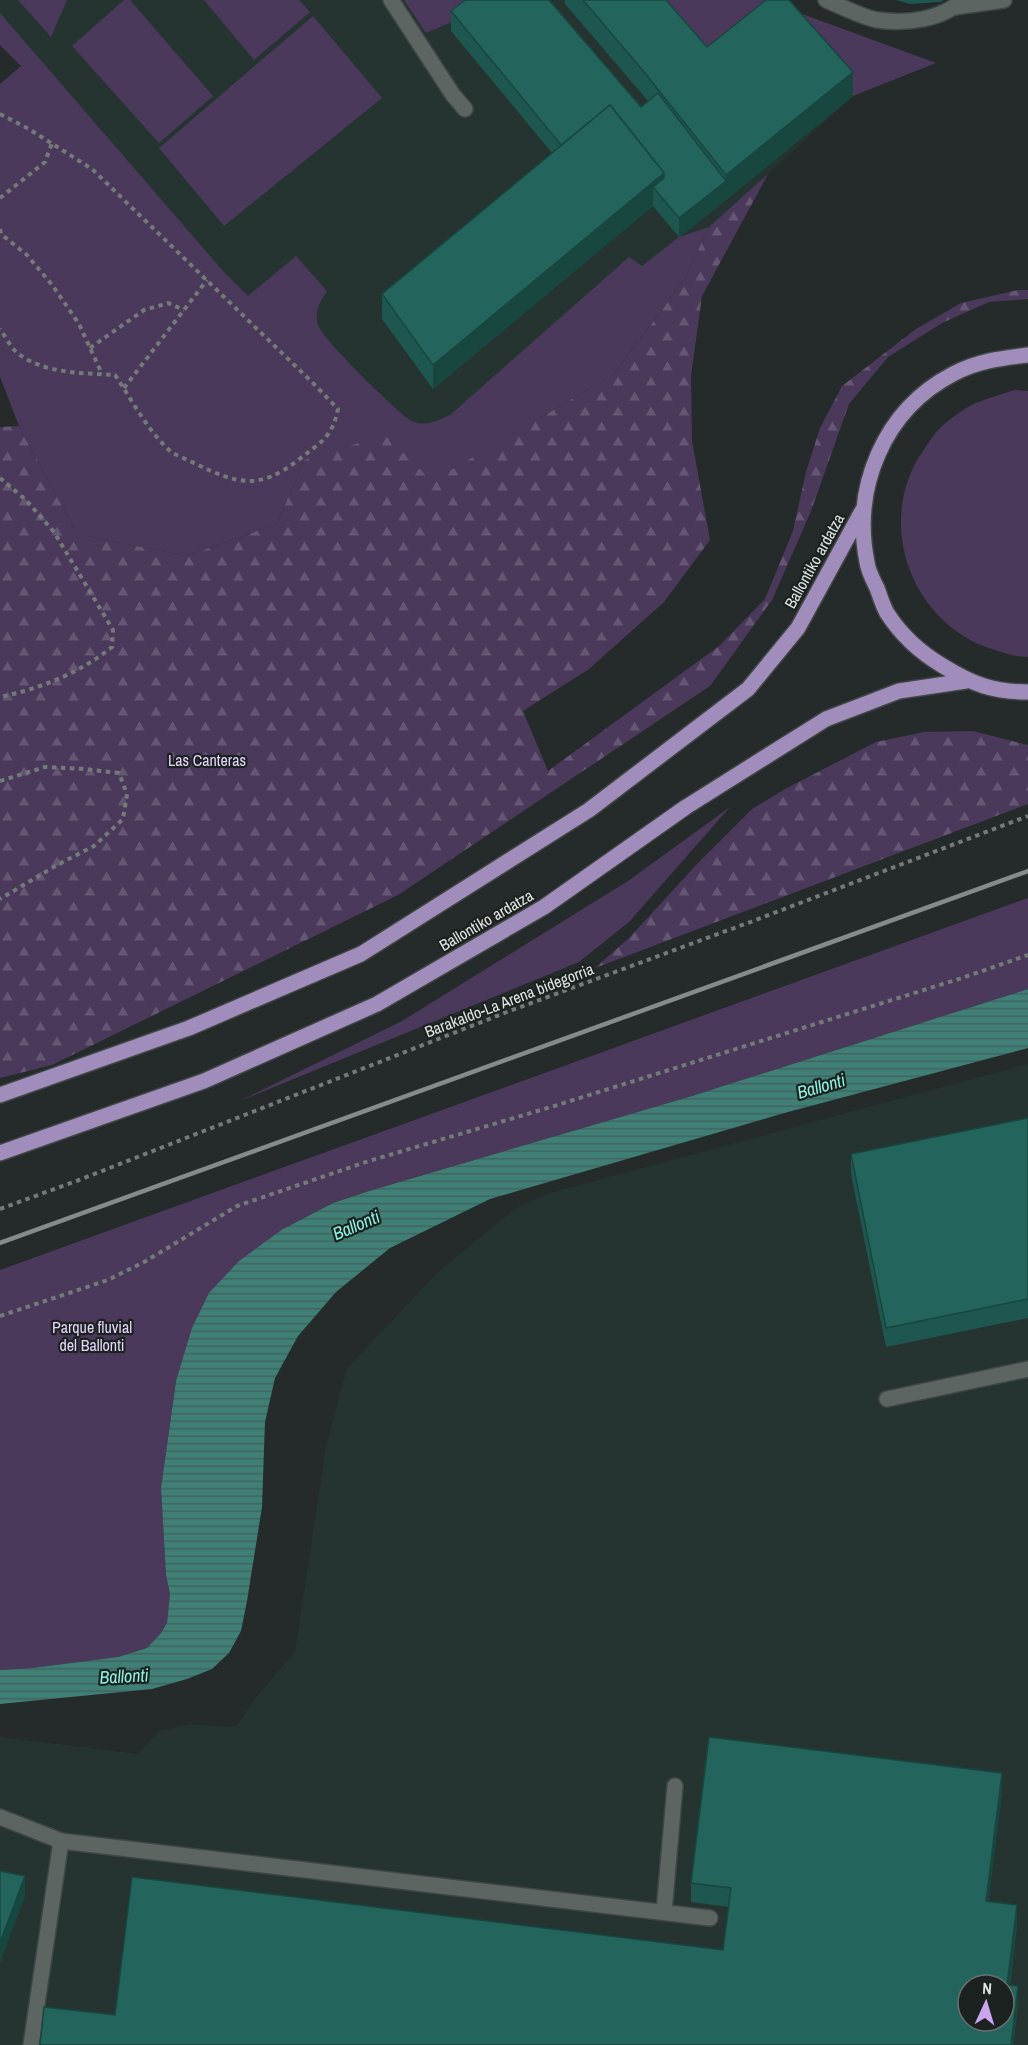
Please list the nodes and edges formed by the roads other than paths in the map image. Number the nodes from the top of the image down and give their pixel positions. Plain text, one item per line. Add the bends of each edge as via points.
1 (391, 0) edge
2 (826, 0) edge
3 (1004, 0) edge
4 (958, 4) edge
5 (465, 109) dead end
6 (1028, 355) edge
7 (862, 511) junction
8 (966, 681) junction
9 (1010, 692) junction
10 (1028, 692) edge
11 (1028, 703) edge
12 (0, 1095) edge
13 (0, 1153) edge
14 (1028, 1369) edge
15 (887, 1399) dead end
16 (675, 1786) dead end
17 (0, 1817) edge
18 (60, 1841) junction
19 (664, 1912) junction
20 (710, 1918) dead end
21 (31, 2045) edge

1 - 5 street
2 - 4 street via 877,20 921,20
3 - 4 street
6 - 7 main road via 994,359 953,374 918,398 890,430 871,469
7 - 8 main road via 867,564 887,613 921,652
7 - 12 main road, Ballontiko ardatza via 798,628 748,689 589,810 361,954 189,1028
8 - 9 main road
8 - 13 main road, Ballontiko ardatza via 898,691 826,719 686,807 544,907 377,1004 204,1081
9 - 10 main road
9 - 11 main road
14 - 15 street
16 - 19 street
17 - 18 street
18 - 19 street
18 - 21 street
19 - 20 street

